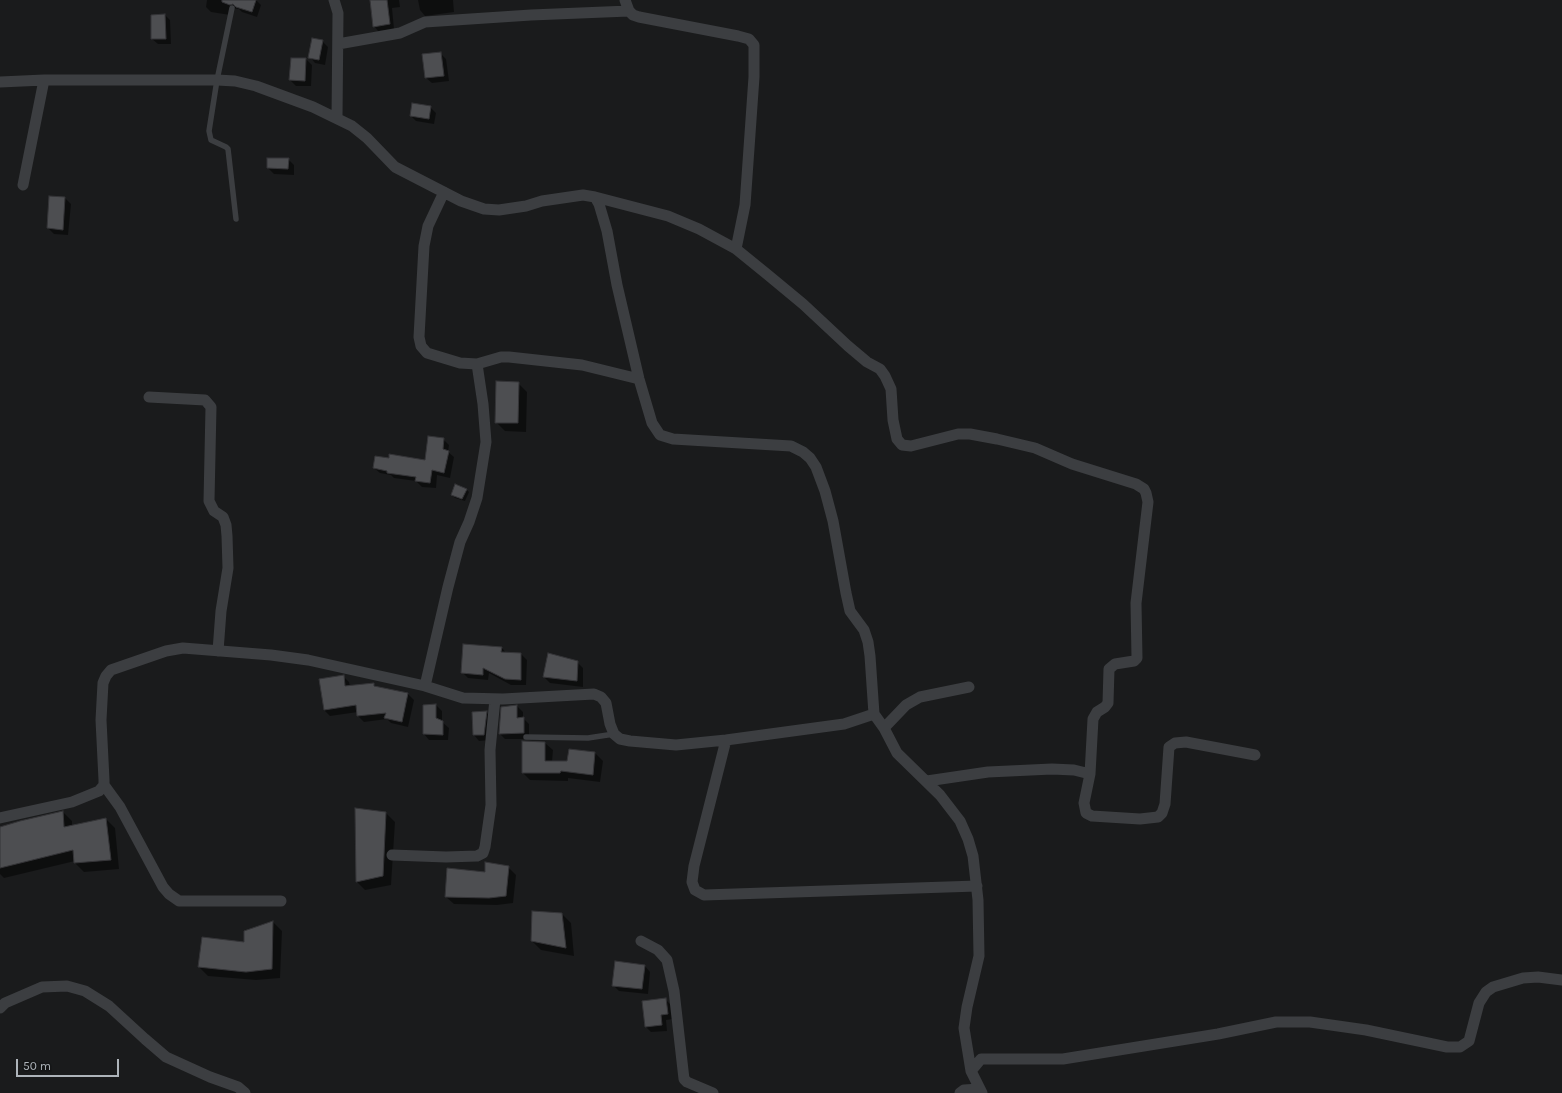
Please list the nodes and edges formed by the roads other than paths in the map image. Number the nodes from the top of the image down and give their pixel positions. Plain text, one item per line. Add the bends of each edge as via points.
1 (334, 0) edge
2 (625, 0) edge
3 (232, 8) dead end
4 (629, 11) junction
5 (338, 44) junction
6 (44, 80) junction
7 (217, 80) junction
8 (0, 82) edge
9 (337, 118) junction
10 (23, 185) dead end
11 (444, 192) junction
12 (595, 197) junction
13 (236, 218) dead end
14 (736, 249) junction
15 (477, 364) junction
16 (639, 379) junction
17 (149, 397) dead end
18 (218, 651) junction
19 (425, 686) junction
20 (968, 687) dead end
21 (495, 699) junction
22 (874, 714) junction
23 (884, 728) junction
24 (614, 734) junction
25 (526, 737) dead end
26 (726, 740) junction
27 (1255, 755) dead end
28 (1090, 774) junction
29 (927, 781) junction
30 (104, 785) junction
31 (0, 818) edge
32 (392, 855) dead end
33 (977, 886) junction
34 (281, 901) dead end
35 (641, 942) dead end
36 (1562, 980) edge
37 (0, 1008) edge
38 (971, 1071) junction
39 (981, 1091) edge
40 (245, 1093) edge
41 (713, 1093) edge
42 (960, 1093) edge

1 - 5 street via 338,13
2 - 4 street
3 - 7 lane
4 - 5 street via 425,22 400,33
4 - 14 street via 639,17 738,36 749,39 754,45 745,205
5 - 9 street
6 - 7 street
6 - 8 street
6 - 10 street
7 - 9 street via 256,86
7 - 13 lane via 210,137 214,143 228,149
9 - 11 street via 367,138 395,167
11 - 12 street via 484,209 499,210 571,196
11 - 15 street via 428,226 424,246 419,337 421,346 427,354 460,363
12 - 14 street via 668,216
12 - 16 street via 607,231
14 - 28 street via 803,304 867,362 880,369 891,389 893,420 897,439 902,445 911,446 958,434 970,434 1035,448 1144,489 1148,502 1136,603 1137,658 1134,661 1115,664 1109,669 1108,703 1093,719
15 - 16 street via 500,357 582,365
15 - 19 street via 484,412 484,456 477,498 460,542
16 - 22 street via 652,423 666,438 791,446 803,452 813,462 834,521 850,610 864,630 868,642
17 - 18 street via 205,400 211,407 209,501 214,511 223,517 226,526 228,568
18 - 19 street via 308,660
18 - 30 street via 183,648 166,651 108,673 103,683 101,720
19 - 21 street via 463,698
20 - 23 street via 920,697 906,705
21 - 24 street via 594,694 606,703
21 - 32 street via 490,750 491,805 483,853 477,856 446,857
22 - 23 street
22 - 26 street via 844,724
23 - 29 street via 897,753
24 - 25 lane via 588,738
24 - 26 street via 630,742 676,745
26 - 33 street via 694,866 692,882 695,890 704,895
27 - 28 street via 1186,742 1175,743 1169,747 1165,804 1162,813 1152,818 1092,816 1086,813 1084,803
28 - 29 street via 1052,768 988,772
29 - 33 street via 960,822 973,856
30 - 31 street via 96,793 72,802
30 - 34 street via 120,807 163,887 179,901
33 - 38 street via 979,956 964,1028
35 - 41 street via 658,950 667,960 674,991 684,1079
36 - 38 street via 1523,978 1493,987 1486,992 1480,1002 1469,1042 1460,1047 1447,1047 1366,1030 1317,1023 1276,1022 1063,1059 981,1059
37 - 40 street via 5,1003 42,987 67,986 85,991 109,1006 144,1040 166,1057 238,1087
38 - 39 street
39 - 42 street via 964,1090

